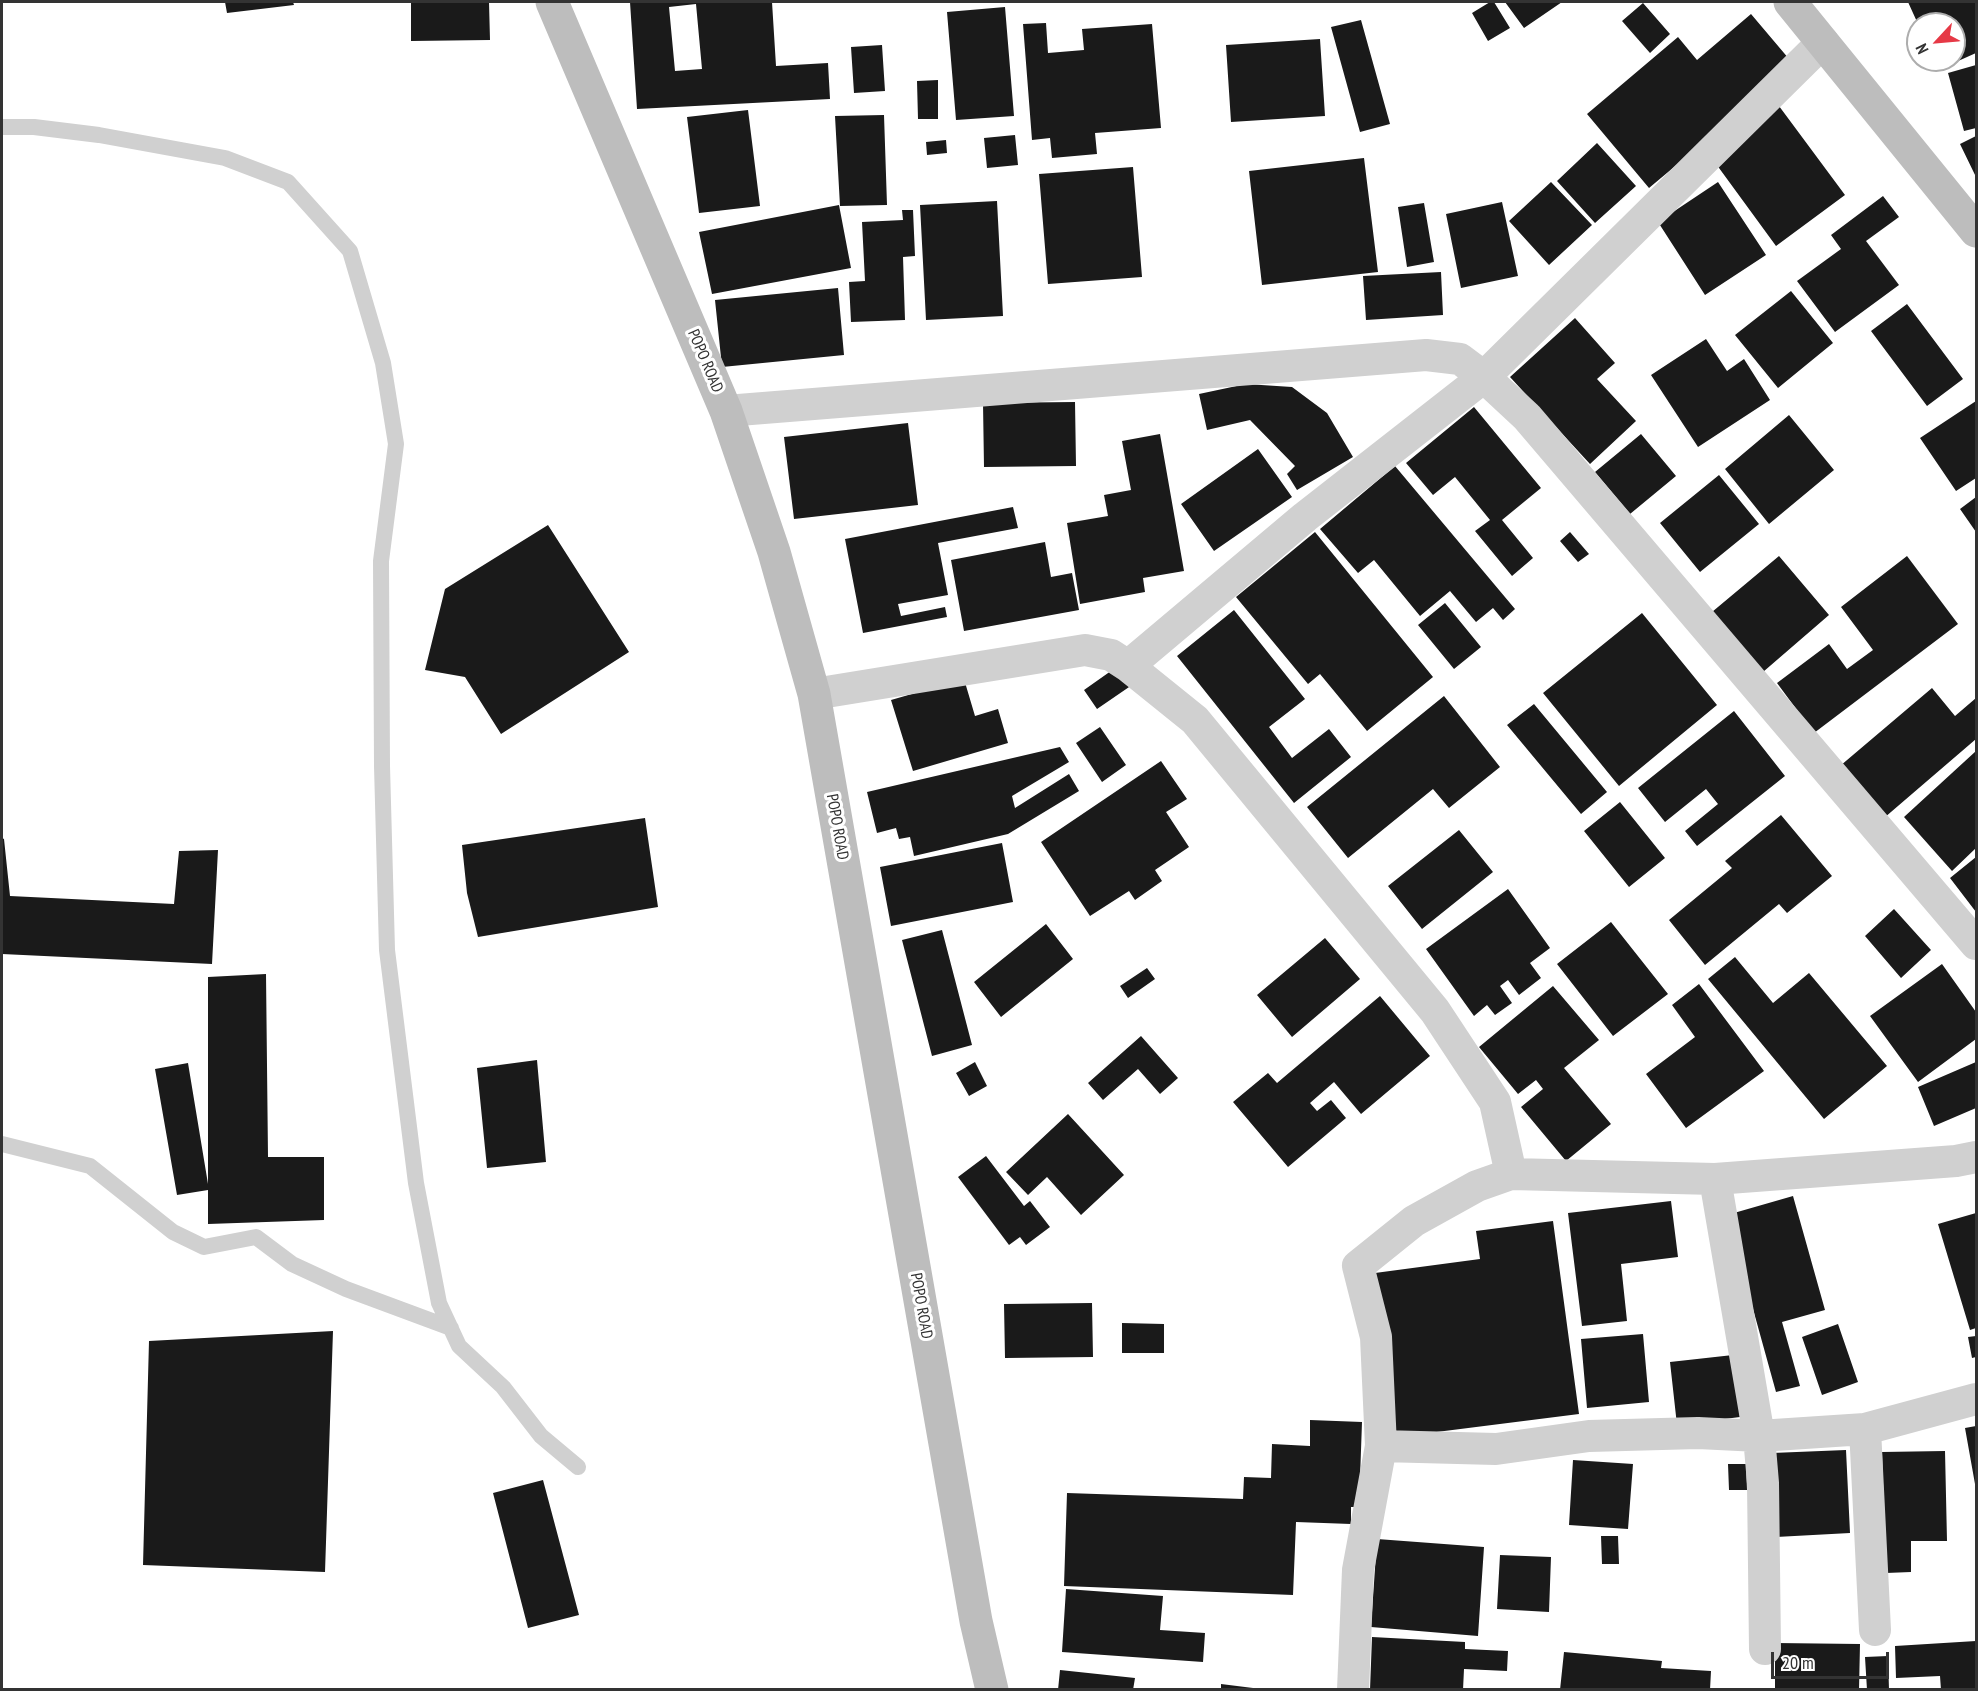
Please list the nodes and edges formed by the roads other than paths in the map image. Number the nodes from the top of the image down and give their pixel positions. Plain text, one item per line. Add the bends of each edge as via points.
1 (552, 2) edge
2 (1790, 2) edge
3 (1823, 42) junction
4 (2, 127) edge
5 (1977, 231) edge
6 (1484, 377) junction
7 (726, 411) junction
8 (1128, 666) junction
9 (814, 694) junction
10 (1977, 944) edge
11 (2, 1144) edge
12 (1977, 1157) edge
13 (1511, 1174) junction
14 (1715, 1179) junction
15 (451, 1328) junction
16 (1977, 1399) edge
17 (1865, 1429) junction
18 (1760, 1436) junction
19 (1381, 1446) junction
20 (578, 1467) dead end
21 (1875, 1630) dead end
22 (1765, 1649) dead end
23 (992, 1689) edge
24 (1353, 1689) edge

1 - 7 main road, POPO ROAD
2 - 3 main road
3 - 5 main road
3 - 6 street
4 - 15 lane via 99,135 225,158 288,182 350,251 382,363 396,444 381,561 387,950 416,1183 439,1303
6 - 7 street via 1460,359 1425,355
6 - 8 street via 1305,517
6 - 10 street via 1527,417
7 - 9 main road, POPO ROAD via 774,552
8 - 9 street via 1111,655 1084,650
8 - 13 street via 1195,720 1435,1011 1495,1102
9 - 23 main road, POPO ROAD via 976,1621
11 - 15 lane via 90,1166 173,1232 204,1247 256,1237 292,1263 335,1284
12 - 14 street
13 - 14 street
13 - 19 street via 1477,1186 1414,1221 1358,1266 1376,1336
14 - 18 street
15 - 20 lane via 459,1346 503,1387 541,1436
16 - 17 street
17 - 18 street
17 - 21 street
18 - 19 street via 1589,1436 1496,1449
18 - 22 street
19 - 24 street via 1358,1570

